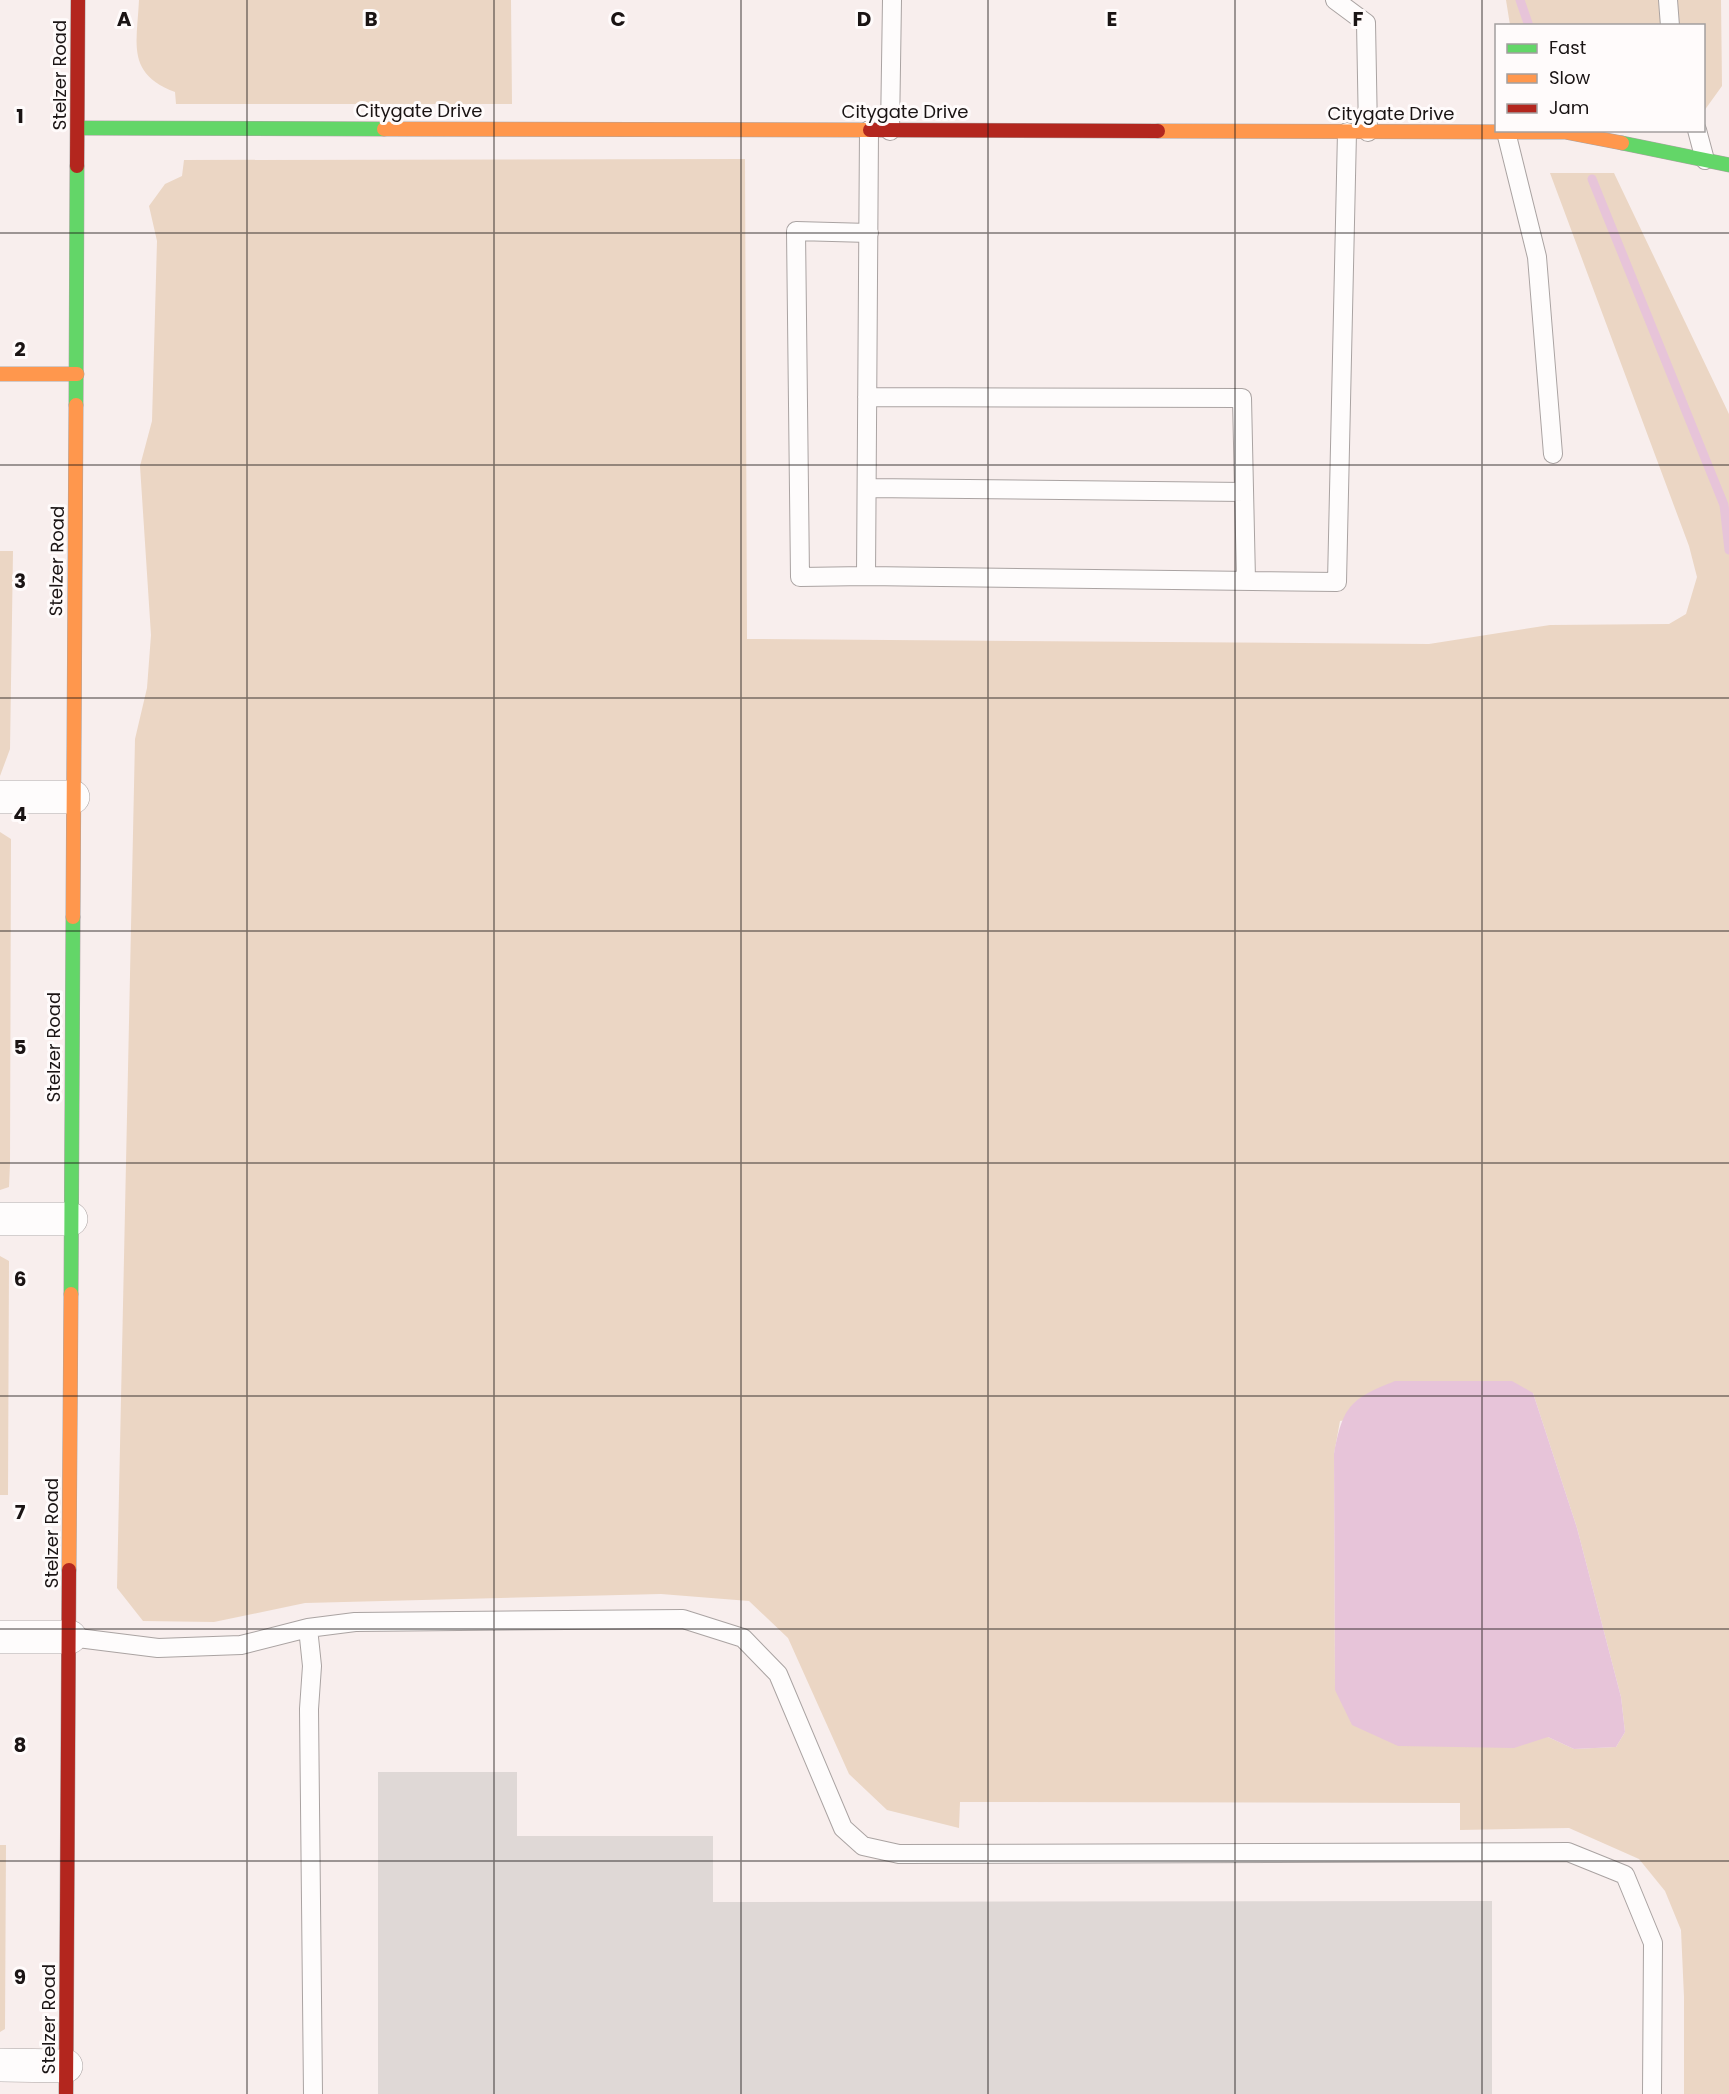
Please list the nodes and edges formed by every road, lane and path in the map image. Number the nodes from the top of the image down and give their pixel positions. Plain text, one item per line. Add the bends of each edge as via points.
1 (78, 0) edge
2 (892, 0) edge
3 (1335, 0) edge
4 (1668, 0) edge
5 (1670, 24) edge
6 (78, 128) junction
7 (869, 130) junction
8 (890, 130) junction
9 (1347, 132) junction
10 (1368, 132) junction
11 (1506, 132) edge
12 (1698, 132) edge
13 (1705, 160) junction
14 (1729, 165) edge
15 (868, 233) junction
16 (0, 374) edge
17 (77, 374) junction
18 (867, 397) junction
19 (1553, 454) dead end
20 (867, 488) junction
21 (1244, 492) junction
22 (866, 576) junction
23 (1246, 580) junction
24 (0, 797) edge
25 (73, 797) junction
26 (0, 1219) edge
27 (71, 1220) junction
28 (308, 1628) junction
29 (0, 1637) edge
30 (70, 1637) junction
31 (0, 2066) edge
32 (66, 2080) edge
33 (313, 2094) edge
34 (1652, 2094) edge

1 - 6 main road, Stelzer Road
2 - 8 lane
3 - 10 lane via 1366,23
4 - 5 lane
6 - 7 main road, Citygate Drive
6 - 17 main road, Stelzer Road
7 - 8 main road, Citygate Drive
7 - 15 lane
8 - 9 main road, Citygate Drive
9 - 10 main road, Citygate Drive
9 - 23 lane via 1337,582
10 - 11 main road, Citygate Drive
11 - 13 main road, Citygate Drive via 1565,132
11 - 19 lane via 1538,257
12 - 13 lane
13 - 14 main road, Citygate Drive
15 - 18 lane
15 - 22 lane via 796,231 800,577
16 - 17 main road
17 - 25 main road, Stelzer Road
18 - 20 lane
18 - 21 lane via 1242,398
20 - 21 lane
20 - 22 lane
21 - 23 lane
22 - 23 lane
24 - 25 street
25 - 27 main road, Stelzer Road
26 - 27 street
27 - 30 main road, Stelzer Road
28 - 30 lane via 241,1645 158,1648
28 - 33 lane via 312,1675 309,1709
28 - 34 lane via 355,1622 682,1619 743,1638 778,1674 843,1828 863,1846 899,1854 1568,1852 1625,1875 1653,1943
29 - 30 street
30 - 32 main road, Stelzer Road
31 - 32 street

